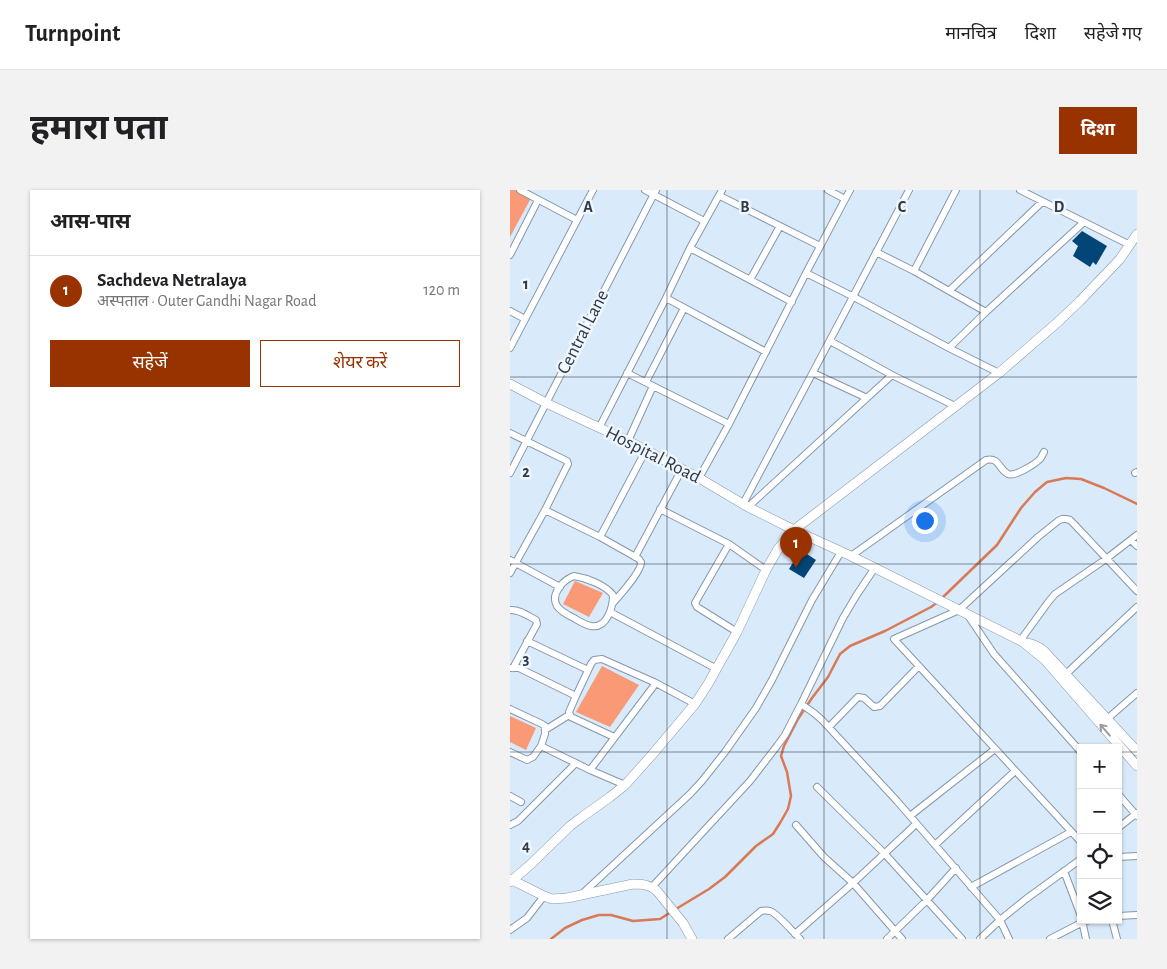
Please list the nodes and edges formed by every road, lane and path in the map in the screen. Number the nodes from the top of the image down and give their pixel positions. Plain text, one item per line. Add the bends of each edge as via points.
1 (520, 190) edge
2 (594, 190) edge
3 (645, 190) edge
4 (828, 190) edge
5 (850, 190) edge
6 (909, 190) edge
7 (956, 190) edge
8 (1020, 190) edge
9 (655, 192) edge
10 (721, 193) edge
11 (538, 200) junction
12 (845, 200) junction
13 (1042, 202) junction
14 (577, 220) junction
15 (704, 221) junction
16 (1084, 222) junction
17 (780, 226) junction
18 (1137, 234) edge
19 (1130, 245) junction
20 (820, 246) junction
21 (690, 248) junction
22 (876, 252) junction
23 (510, 255) edge
24 (914, 271) junction
25 (806, 273) junction
26 (750, 280) junction
27 (949, 291) junction
28 (852, 296) junction
29 (666, 298) junction
30 (792, 302) junction
31 (684, 308) junction
32 (510, 311) edge
33 (986, 312) junction
34 (525, 319) junction
35 (830, 341) junction
36 (510, 348) edge
37 (949, 348) junction
38 (766, 352) junction
39 (627, 373) junction
40 (813, 373) junction
41 (999, 373) junction
42 (892, 375) junction
43 (646, 382) junction
44 (510, 384) edge
45 (653, 386) junction
46 (867, 398) junction
47 (546, 403) junction
48 (955, 406) junction
49 (729, 424) junction
50 (599, 428) junction
51 (510, 433) edge
52 (528, 441) junction
53 (628, 441) junction
54 (646, 450) junction
55 (1044, 452) dead end
56 (682, 469) junction
57 (510, 473) edge
58 (699, 478) junction
59 (745, 505) junction
60 (660, 509) junction
61 (545, 510) junction
62 (794, 530) junction
63 (1137, 534) edge
64 (600, 537) junction
65 (1130, 540) junction
66 (728, 544) junction
67 (1137, 546) edge
68 (842, 552) junction
69 (851, 556) junction
70 (635, 557) junction
71 (1106, 559) junction
72 (513, 561) edge
73 (874, 569) junction
74 (766, 570) junction
75 (510, 573) edge
76 (560, 587) junction
77 (1137, 591) edge
78 (613, 603) junction
79 (1137, 607) edge
80 (959, 610) junction
81 (510, 611) edge
82 (610, 612) junction
83 (737, 632) junction
84 (527, 641) junction
85 (1022, 642) junction
86 (920, 666) junction
87 (512, 668) edge
88 (717, 669) junction
89 (588, 670) junction
90 (1066, 674) junction
91 (656, 683) junction
92 (1137, 693) edge
93 (576, 696) junction
94 (695, 704) junction
95 (802, 705) junction
96 (510, 709) edge
97 (569, 714) junction
98 (1107, 719) junction
99 (829, 727) junction
100 (546, 730) junction
101 (614, 737) junction
102 (541, 746) junction
103 (1077, 747) edge
104 (995, 749) junction
105 (510, 752) edge
106 (1135, 754) edge
107 (576, 763) junction
108 (1137, 766) edge
109 (590, 770) junction
110 (1015, 771) junction
111 (625, 785) junction
112 (818, 787) dead end
113 (510, 796) edge
114 (1122, 798) edge
115 (521, 802) dead end
116 (1136, 814) edge
117 (910, 816) junction
118 (916, 824) junction
119 (510, 825) edge
120 (796, 825) dead end
121 (1122, 825) edge
122 (1071, 832) junction
123 (1077, 838) edge
124 (935, 845) junction
125 (884, 853) junction
126 (1137, 856) edge
127 (1122, 857) edge
128 (1077, 861) edge
129 (956, 868) junction
130 (1064, 871) junction
131 (511, 880) edge
132 (853, 884) junction
133 (652, 887) junction
134 (971, 887) junction
135 (544, 896) junction
136 (579, 896) junction
137 (926, 901) junction
138 (1077, 906) edge
139 (1137, 914) edge
140 (1122, 916) edge
141 (1000, 920) junction
142 (1077, 923) edge
143 (1083, 924) edge
144 (1113, 924) edge
145 (510, 930) edge
146 (895, 931) junction
147 (797, 937) edge
148 (692, 939) edge
149 (728, 939) edge
150 (887, 939) edge
151 (902, 939) edge
152 (962, 939) edge
153 (980, 939) edge
154 (1009, 939) edge
155 (1050, 939) edge
156 (1086, 939) edge
157 (1116, 939) edge

1 - 11 street
2 - 14 street
3 - 9 street
4 - 12 street
5 - 12 street
6 - 22 street
7 - 24 street
8 - 13 street
9 - 15 street
9 - 47 street, Central Lane
10 - 15 street
10 - 17 street
11 - 14 street
11 - 23 street
12 - 20 street
13 - 16 street
13 - 27 street
14 - 34 street
15 - 21 street
16 - 19 street
16 - 33 street
17 - 20 street
17 - 26 street
18 - 19 street
19 - 41 street via 1080,301
20 - 25 street
21 - 26 street
21 - 29 street
22 - 24 street
22 - 28 street
24 - 27 street
25 - 28 street
25 - 30 street
26 - 30 street
27 - 33 street
28 - 35 street
28 - 37 street
29 - 31 street
29 - 39 street
30 - 38 street
31 - 38 street
31 - 43 street
32 - 34 street
33 - 37 street
34 - 36 street
35 - 40 street
35 - 42 street
37 - 41 street
38 - 49 street
39 - 43 street
39 - 50 street
40 - 46 street
40 - 59 street
41 - 48 street
42 - 46 street
42 - 48 street
43 - 45 street
44 - 47 street, Hospital Road
45 - 49 street
45 - 53 street
46 - 59 street
47 - 50 street, Hospital Road
47 - 52 street, Central Lane
48 - 62 street
49 - 58 street
50 - 53 street, Hospital Road
51 - 52 street
52 - 57 street, Central Lane
52 - 61 street via 563,458 568,464
53 - 54 street, Hospital Road
54 - 56 street, Hospital Road
54 - 64 street
55 - 69 street via 1038,461 1015,474 1006,473 992,459 986,460
56 - 58 street, Hospital Road
56 - 60 street
58 - 59 street, Hospital Road
59 - 62 street, Hospital Road
60 - 66 street
60 - 70 street
61 - 64 street
61 - 72 street
62 - 68 street, Hospital Road
62 - 74 street
63 - 65 street
64 - 70 street
65 - 67 street
65 - 71 street
66 - 74 street
66 - 83 street via 695,605
68 - 69 street, Hospital Road
68 - 136 street via 812,600 760,701 725,752 690,794
69 - 73 street, Hospital Road
70 - 78 street via 640,561 640,568
71 - 77 street
71 - 80 street via 1070,520 1062,519
71 - 85 street via 1056,594
72 - 75 street
72 - 76 street
73 - 80 street, Hospital Road
73 - 95 street via 843,618
74 - 83 street
76 - 78 street via 569,578 582,577 607,588 613,595
76 - 82 street via 555,598 557,607 587,625 603,624
78 - 82 street
79 - 90 street
80 - 85 street, Hospital Road
80 - 86 street via 894,639
80 - 103 street
81 - 84 street via 519,611 536,620
82 - 88 street
83 - 88 street
84 - 87 street
84 - 89 street
85 - 90 street via 1040,647
106 -> 85 street via 1044,660
86 - 99 street via 880,706 874,708 864,698 858,697
86 - 104 street
87 - 93 street
88 - 94 street
89 - 91 street via 594,660 602,659
89 - 93 street
90 - 98 street
91 - 94 street
91 - 101 street
92 - 98 street
93 - 97 street
94 - 111 street
95 - 99 street
95 - 133 street via 760,768
96 - 100 street via 542,724
97 - 100 street
97 - 101 street
98 - 106 street
99 - 117 street
100 - 102 street
101 - 109 street
102 - 105 street via 533,758 527,760
102 - 107 street
104 - 110 street
104 - 117 street
106 - 108 street
107 - 109 street
107 - 119 street via 518,821
109 - 111 street
110 - 122 street
110 - 124 street
111 - 131 street via 570,826
112 - 125 street
113 - 115 street
114 - 116 street
116 - 121 street
117 - 118 street
118 - 124 street
118 - 125 street
120 - 132 street
122 - 123 street
122 - 134 street
124 - 129 street
125 - 132 street
125 - 137 street
126 - 127 street
128 - 130 street
129 - 134 street
129 - 137 street
130 - 138 street
130 - 141 street
131 - 135 street
132 - 146 street
132 - 147 street
133 - 136 street via 634,884
133 - 148 street via 683,923
134 - 141 street
135 - 136 street via 560,899
135 - 145 street via 527,918
137 - 146 street
137 - 152 street
139 - 140 street
141 - 153 street
141 - 154 street
142 - 155 street
143 - 156 street
144 - 157 street
146 - 150 street
146 - 151 street
147 - 149 street via 776,915 766,910

